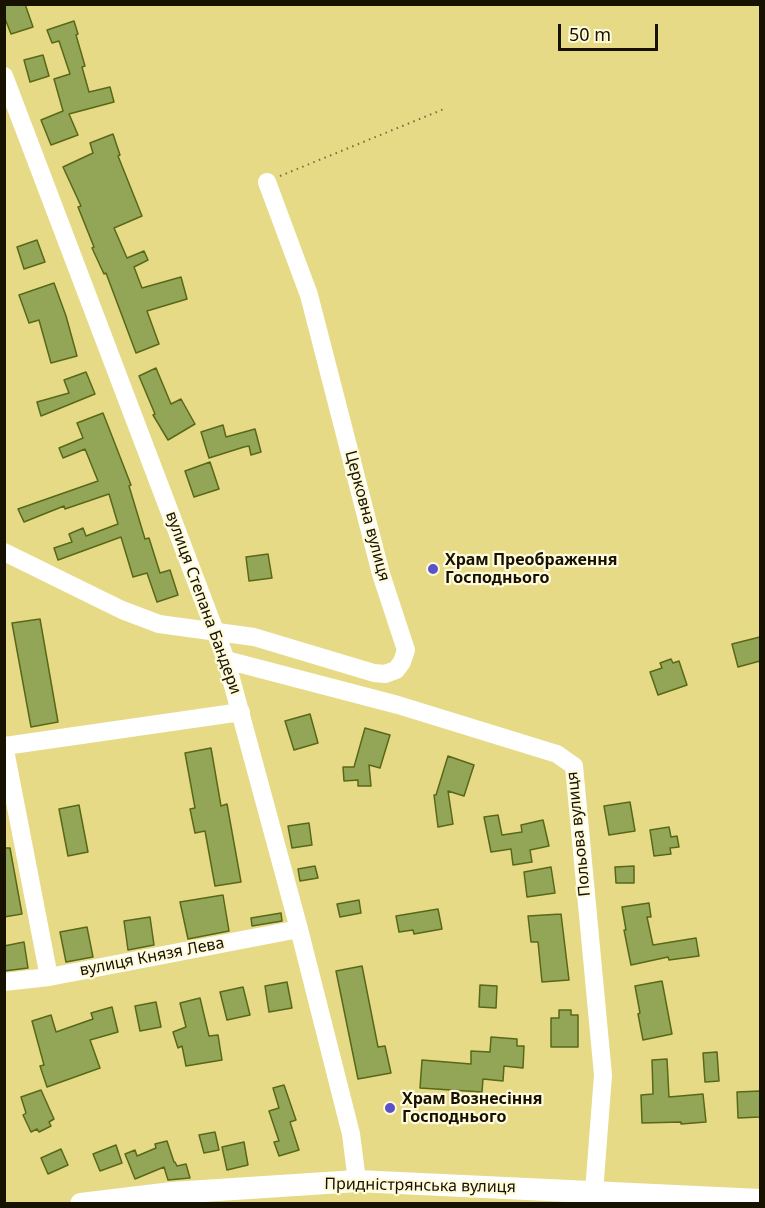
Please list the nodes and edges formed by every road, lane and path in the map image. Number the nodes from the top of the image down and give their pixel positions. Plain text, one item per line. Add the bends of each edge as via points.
1 (5, 78) edge
2 (444, 109) dead end
3 (267, 182) joint
4 (4, 552) edge
5 (215, 632) junction
6 (226, 660) junction
7 (241, 712) junction
8 (5, 745) edge
9 (299, 929) junction
10 (49, 977) junction
11 (4, 982) edge
12 (357, 1181) junction
13 (594, 1192) junction
14 (760, 1200) edge
15 (81, 1203) edge

1 - 5 street, вулиця Степана Бандери
2 - 3 path
3 - 5 street, Церковна вулиця via 309,295 381,574 406,650 396,670 374,673 254,637
4 - 5 street via 122,610 159,624
5 - 6 street, вулиця Степана Бандери
6 - 7 street, вулиця Степана Бандери
6 - 13 street, Польова вулиця via 399,705 557,754 574,766 603,1075
7 - 8 street
7 - 9 street, вулиця Степана Бандери
8 - 10 street
9 - 10 street, вулиця Князя Лева
9 - 12 street, вулиця Степана Бандери via 351,1134
10 - 11 street, вулиця Князя Лева
12 - 13 main road, Придністрянська вулиця
12 - 15 main road, Придністрянська вулиця
13 - 14 main road, Придністрянська вулиця

